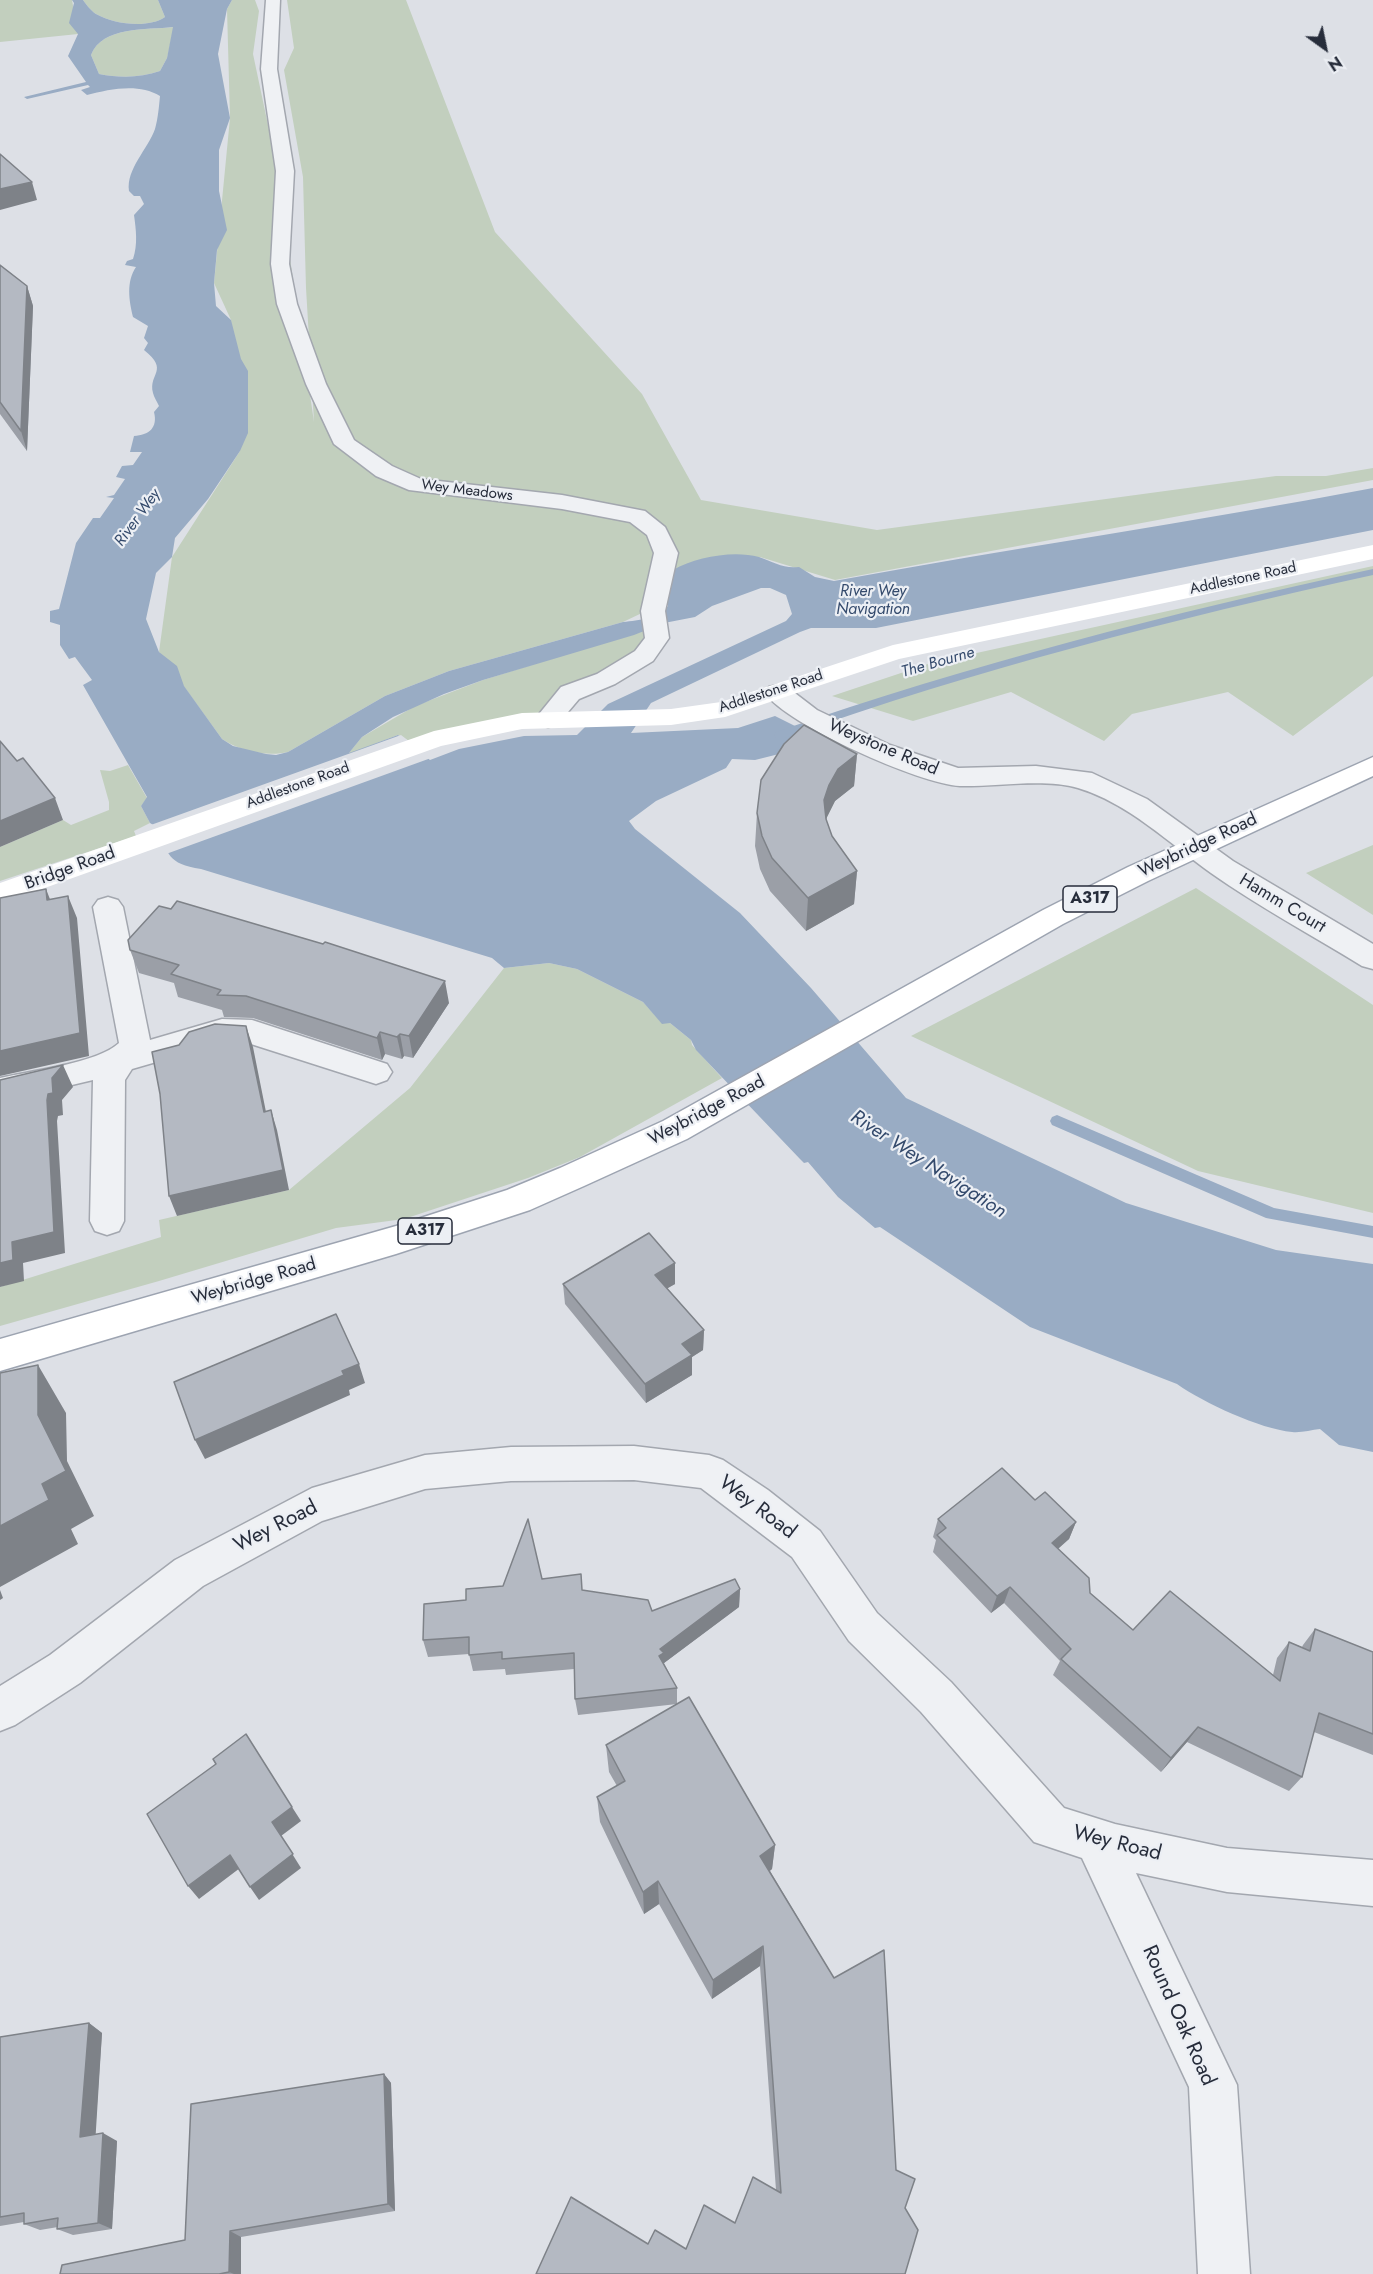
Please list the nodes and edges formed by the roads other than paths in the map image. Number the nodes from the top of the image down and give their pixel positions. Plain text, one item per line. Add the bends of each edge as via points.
1 (273, 0) edge
2 (1373, 552) edge
3 (778, 693) junction
4 (552, 719) junction
5 (1373, 766) edge
6 (140, 844) joint
7 (1193, 848) junction
8 (0, 894) edge
9 (108, 907) dead end
10 (1373, 958) edge
11 (120, 1061) junction
12 (376, 1072) dead end
13 (0, 1090) edge
14 (107, 1221) dead end
15 (0, 1355) edge
16 (0, 1710) edge
17 (1097, 1840) junction
18 (1373, 1882) edge
19 (1224, 2274) edge

1 - 4 street, Wey Meadows via 269,69 285,171 280,264 287,304 316,384 345,444 384,471 417,485 562,502 638,516 657,532 666,553 655,621 657,638 644,656 606,679 570,693
2 - 3 street, Addlestone Road via 893,653
3 - 4 street, Addlestone Road via 725,709 671,717
3 - 7 street, Weystone Road via 808,716 881,751 940,773 958,777 1036,775 1082,779 1137,805
4 - 6 street, Addlestone Road via 495,725 413,745
5 - 7 street, Weybridge Road / A317
6 - 8 street, Bridge Road
7 - 10 street, Hamm Court
7 - 15 street, Weybridge Road / A317 via 1053,917 730,1101 573,1177 468,1218
9 - 11 street via 135,1046
11 - 12 street via 222,1031 242,1031
11 - 13 street
11 - 14 street via 109,1080
16 - 17 street, Wey Road via 64,1669 189,1573 312,1506 425,1472 511,1464 634,1463 709,1472 806,1544 863,1627 936,1697 1050,1826
17 - 18 street, Wey Road via 1227,1870
17 - 19 street, Round Oak Road via 1213,2085

